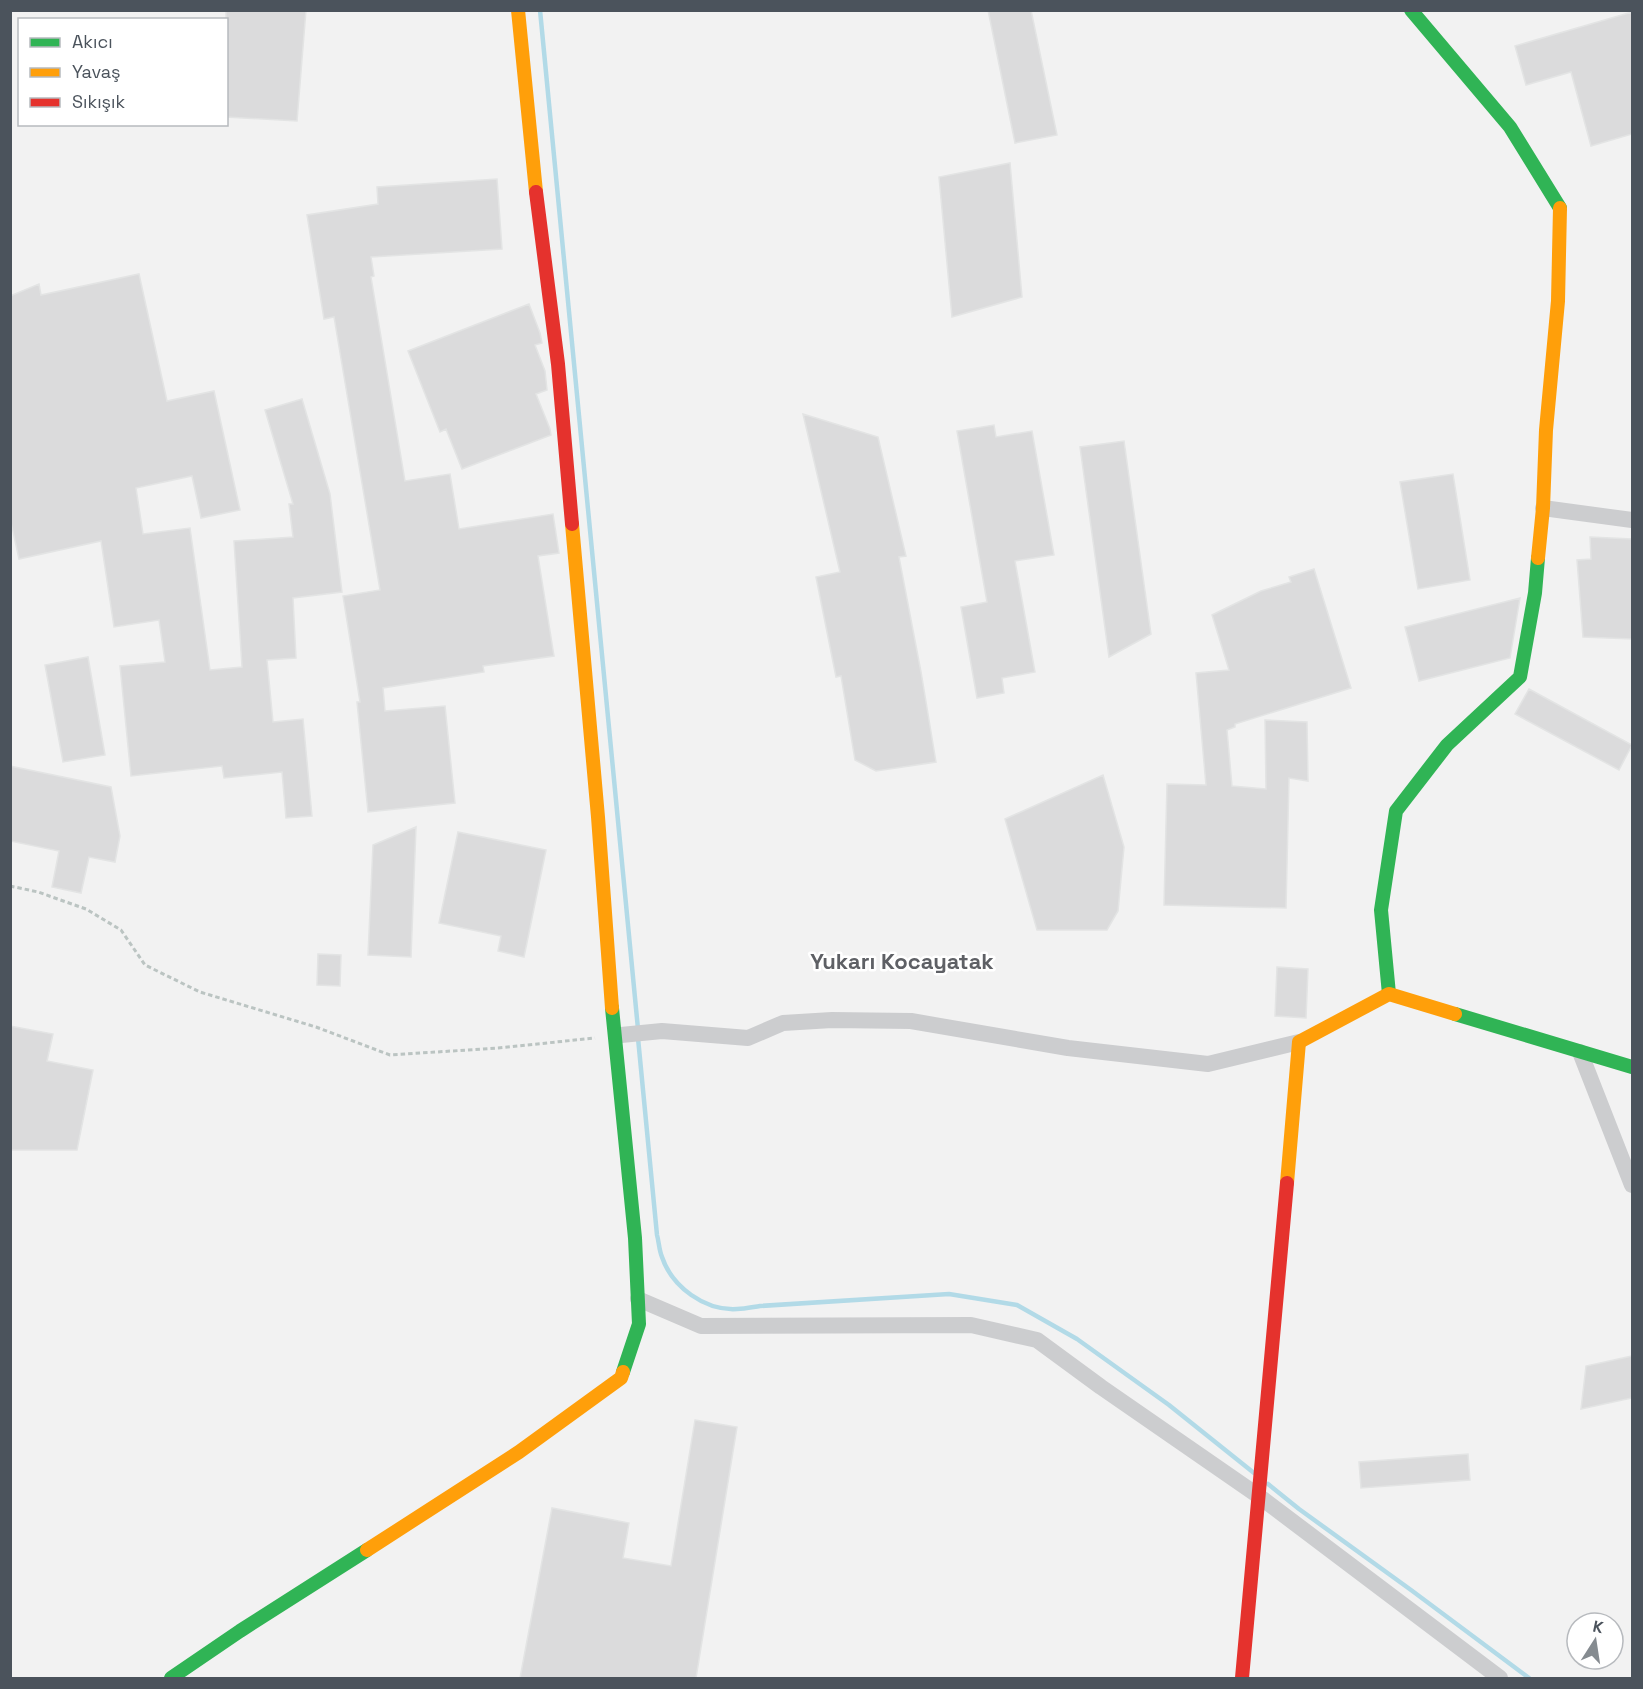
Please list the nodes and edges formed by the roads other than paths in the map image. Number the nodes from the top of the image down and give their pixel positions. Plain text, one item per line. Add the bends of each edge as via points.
1 (518, 10) edge
2 (1411, 10) edge
3 (1543, 508) junction
4 (1632, 520) edge
5 (1389, 994) junction
6 (617, 1036) junction
7 (1299, 1042) junction
8 (1580, 1052) junction
9 (1632, 1067) edge
10 (1632, 1185) edge
11 (638, 1299) junction
12 (1260, 1497) junction
13 (171, 1678) edge
14 (1242, 1678) edge
15 (1500, 1678) edge

1 - 6 street via 537,207 558,364
2 - 3 street via 1510,127 1561,209
3 - 4 street
3 - 5 street via 1535,593 1520,677 1447,745 1396,811 1381,910
5 - 7 street
5 - 8 street
6 - 7 street via 662,1031 748,1038 783,1023 912,1021 1068,1048 1208,1064
6 - 11 street
7 - 12 street
8 - 9 street
8 - 10 street
11 - 12 street via 701,1326 971,1325 1037,1340
11 - 13 street via 639,1324 621,1378 519,1452
12 - 14 street
12 - 15 street

